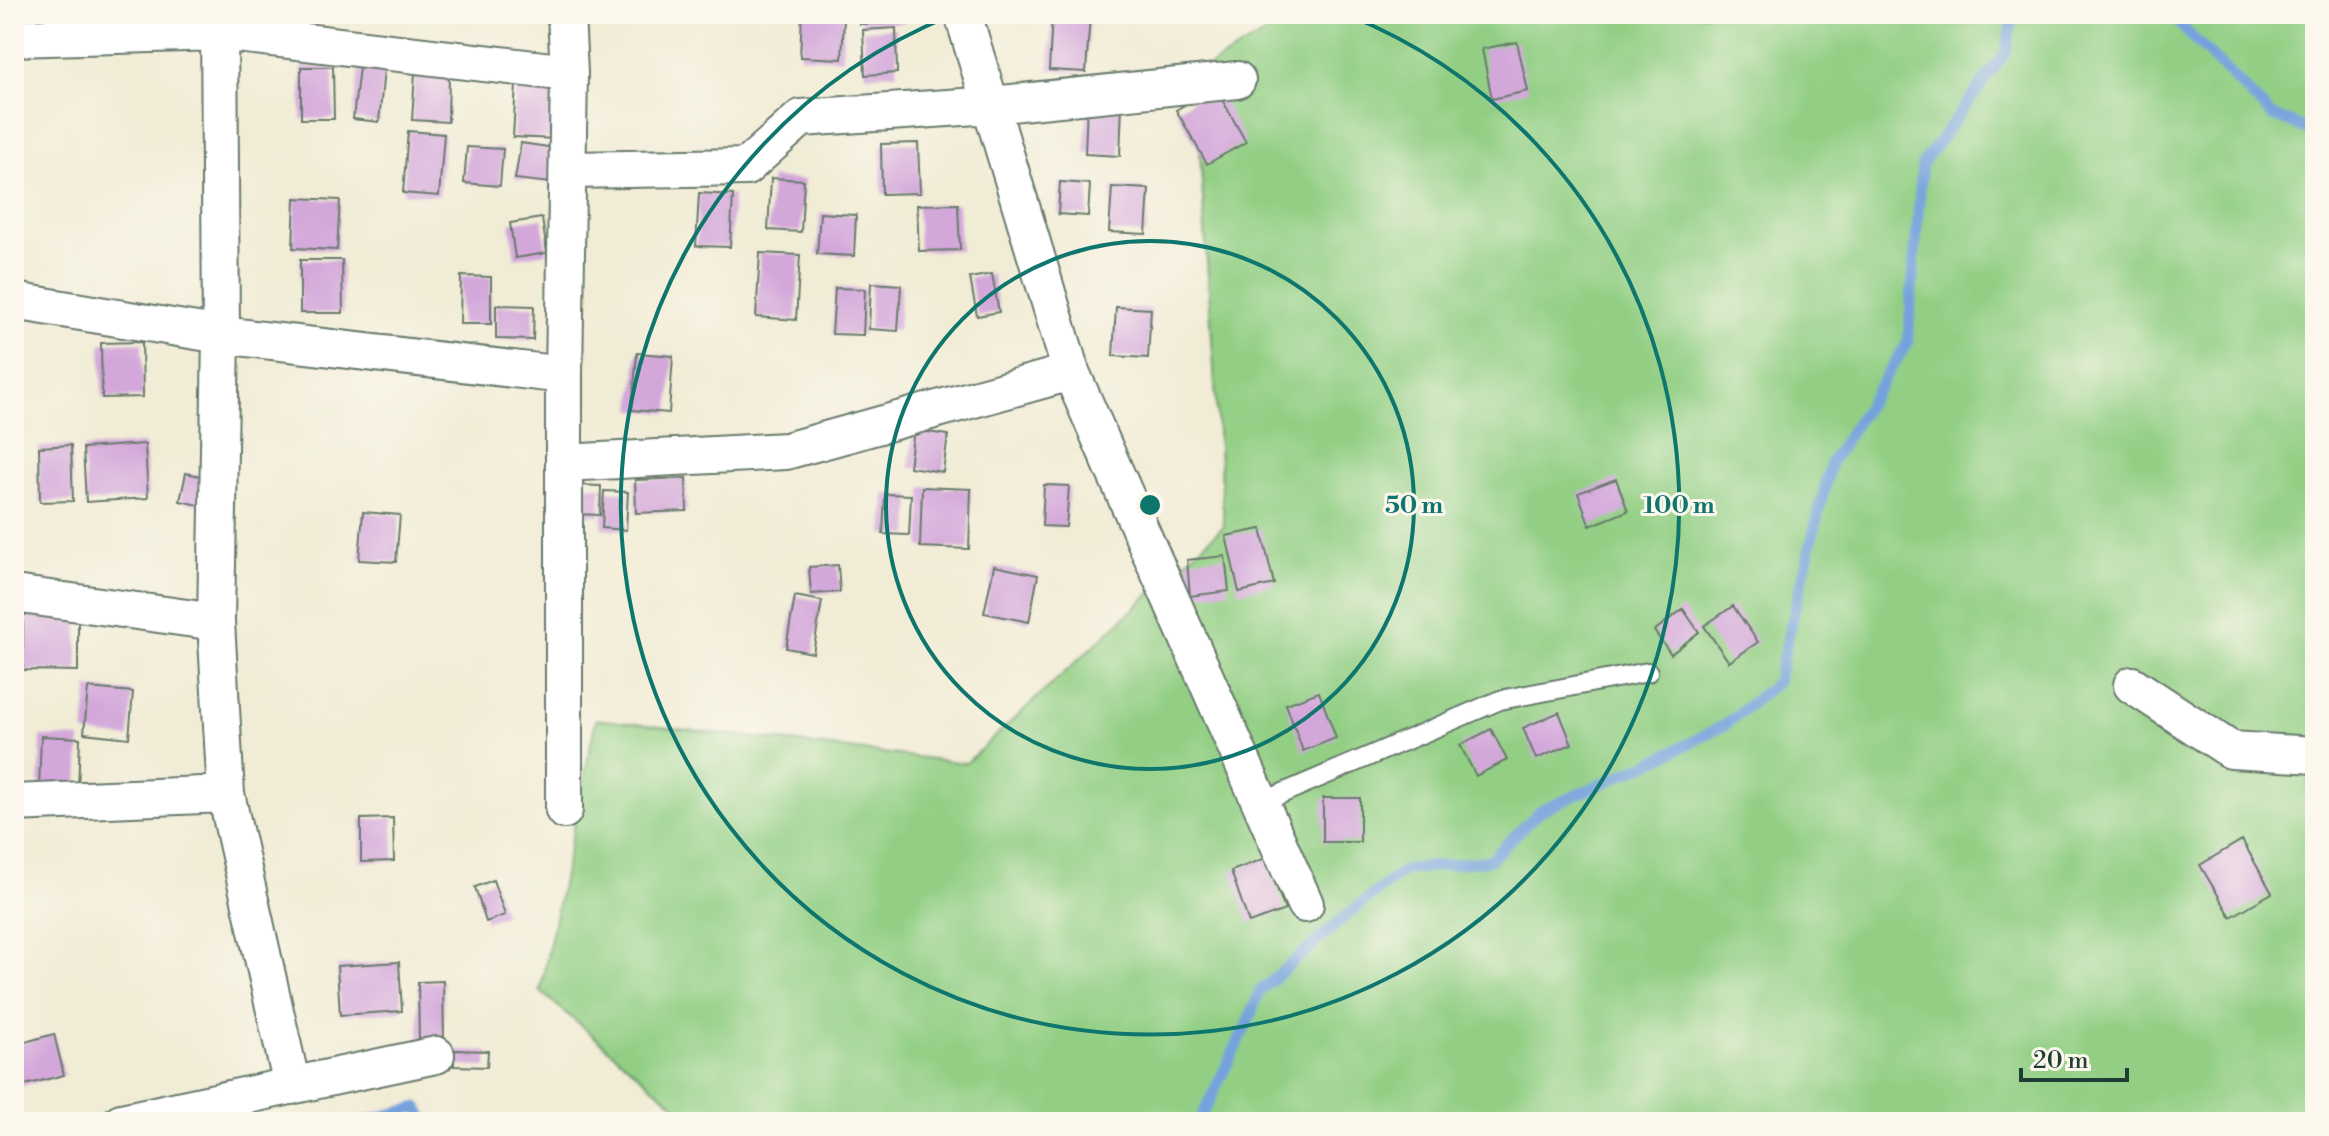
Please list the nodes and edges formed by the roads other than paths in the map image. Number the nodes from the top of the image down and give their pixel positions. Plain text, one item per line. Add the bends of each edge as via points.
1 (566, 14) edge
2 (963, 14) edge
3 (220, 23) edge
4 (14, 38) edge
5 (569, 73) junction
6 (1237, 80) dead end
7 (992, 105) junction
8 (568, 170) junction
9 (14, 301) edge
10 (221, 335) junction
11 (1071, 372) junction
12 (564, 375) junction
13 (564, 463) junction
14 (14, 594) edge
15 (216, 622) junction
16 (1648, 672) dead end
17 (2132, 685) dead end
18 (2315, 755) edge
19 (226, 794) junction
20 (14, 803) edge
21 (1260, 803) junction
22 (564, 810) dead end
23 (1305, 904) dead end
24 (436, 1055) dead end
25 (292, 1086) junction
26 (121, 1122) edge

1 - 5 street
2 - 7 street
3 - 4 street
3 - 5 street
3 - 10 street
5 - 8 street
6 - 7 street
7 - 8 street via 801,118 746,167
7 - 11 street
8 - 12 street
9 - 10 street
10 - 12 street
10 - 15 street
11 - 13 street via 786,451
11 - 21 street
12 - 13 street
13 - 22 street
14 - 15 street
15 - 19 street
16 - 21 lane via 1500,700
17 - 18 street via 2231,750
19 - 20 street
19 - 25 street
21 - 23 street
24 - 25 street
25 - 26 street

